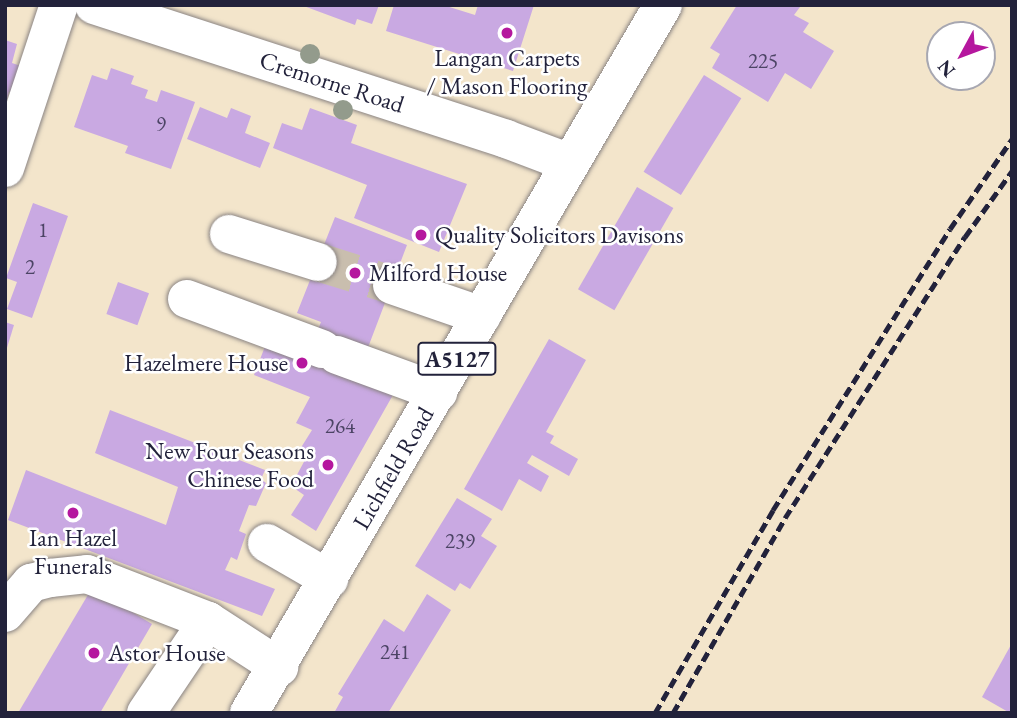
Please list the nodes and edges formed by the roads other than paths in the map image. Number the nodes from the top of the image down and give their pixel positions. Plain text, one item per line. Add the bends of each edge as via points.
1 (59, 5) edge
2 (94, 5) edge
3 (663, 5) edge
4 (570, 163) junction
5 (5, 168) edge
6 (229, 234) dead end
7 (317, 262) tunnel mouth
8 (392, 285) tunnel mouth
9 (187, 299) dead end
10 (482, 316) junction
11 (438, 392) junction
12 (267, 543) dead end
13 (329, 579) junction
14 (5, 612) edge
15 (208, 621) junction
16 (279, 667) junction
17 (146, 713) edge
18 (249, 713) edge

1 - 5 main road
2 - 4 main road, Cremorne Road
3 - 4 main road, Lichfield Road / A5127
4 - 10 main road, Lichfield Road / A5127
6 - 7 main road
8 - 10 main road
9 - 11 main road
10 - 11 main road, Lichfield Road / A5127
11 - 13 main road, Lichfield Road / A5127
12 - 13 main road
13 - 16 main road, Lichfield Road / A5127
14 - 15 main road via 31,583 87,574
15 - 16 main road
15 - 17 main road
16 - 18 main road, Lichfield Road / A5127

